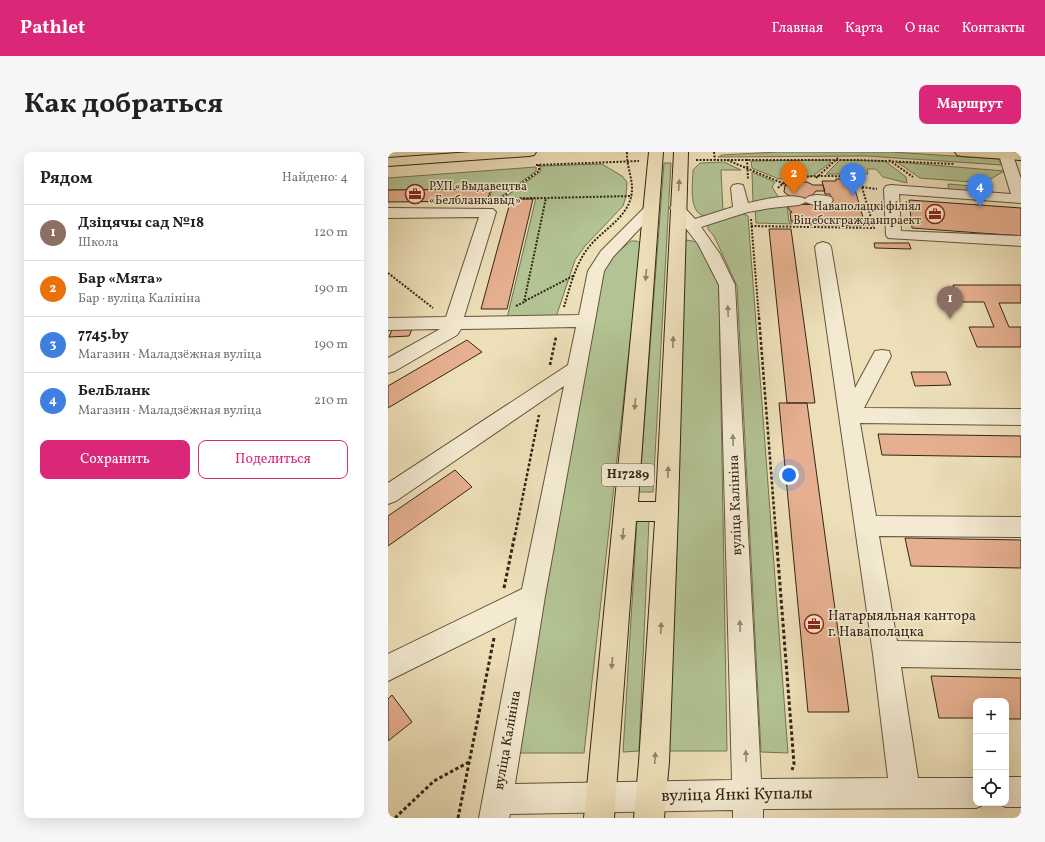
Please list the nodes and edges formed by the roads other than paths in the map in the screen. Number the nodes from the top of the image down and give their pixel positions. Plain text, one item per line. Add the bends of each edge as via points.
1 (529, 152) edge
2 (656, 152) edge
3 (680, 152) edge
4 (1006, 155) junction
5 (1021, 156) edge
6 (960, 158) edge
7 (388, 162) edge
8 (738, 188) dead end
9 (1020, 198) edge
10 (806, 200) road end
11 (652, 208) junction
12 (677, 208) junction
13 (741, 209) junction
14 (388, 213) edge
15 (692, 225) junction
16 (1021, 241) edge
17 (617, 243) junction
18 (649, 247) junction
19 (823, 248) dead end
20 (586, 321) junction
21 (453, 323) junction
22 (388, 324) edge
23 (882, 356) dead end
24 (388, 366) edge
25 (578, 368) junction
26 (850, 415) junction
27 (1021, 416) edge
28 (388, 495) edge
29 (667, 511) junction
30 (625, 512) junction
31 (867, 526) junction
32 (1021, 527) edge
33 (533, 596) junction
34 (886, 654) junction
35 (1021, 656) edge
36 (388, 668) edge
37 (973, 792) edge
38 (1009, 792) edge
39 (1021, 792) edge
40 (905, 793) junction
41 (650, 807) edge
42 (747, 807) edge
43 (600, 808) edge
44 (490, 812) edge

1 - 7 main road
2 - 11 main road, Н17289
12 -> 3 main road, Н17289
4 - 5 main road
4 - 6 main road
4 - 9 street
8 - 13 street
9 - 16 street via 891,189 894,235
10 - 13 street via 776,201
11 - 17 street, вуліца Калініна
11 - 18 main road, Н17289
12 - 15 street, вуліца Калініна
29 -> 12 main road, Н17289
13 - 15 street
14 - 21 street via 488,212
42 -> 15 street, вуліца Калініна via 727,285 719,263
17 - 18 street via 638,238
17 - 20 street, вуліца Калініна via 596,270
18 -> 30 main road, Н17289
19 - 26 street
20 - 21 street
20 - 25 street, вуліца Калініна
21 - 22 street
21 - 24 street via 451,331
23 - 26 street
25 - 28 street
25 - 33 street, вуліца Калініна
26 - 27 street
26 - 31 street
29 - 30 main road
41 -> 29 main road, Н17289
30 -> 43 main road, Н17289
31 - 32 street
31 - 34 street
33 - 36 street
33 - 44 street, вуліца Калініна
34 - 35 street
34 - 40 street
37 - 40 street, вуліца Янкі Купалы
38 - 39 street
40 - 42 street, вуліца Янкі Купалы via 784,793
41 - 42 street, вуліца Янкі Купалы
41 - 43 street, вуліца Янкі Купалы
43 - 44 street, вуліца Янкі Купалы

